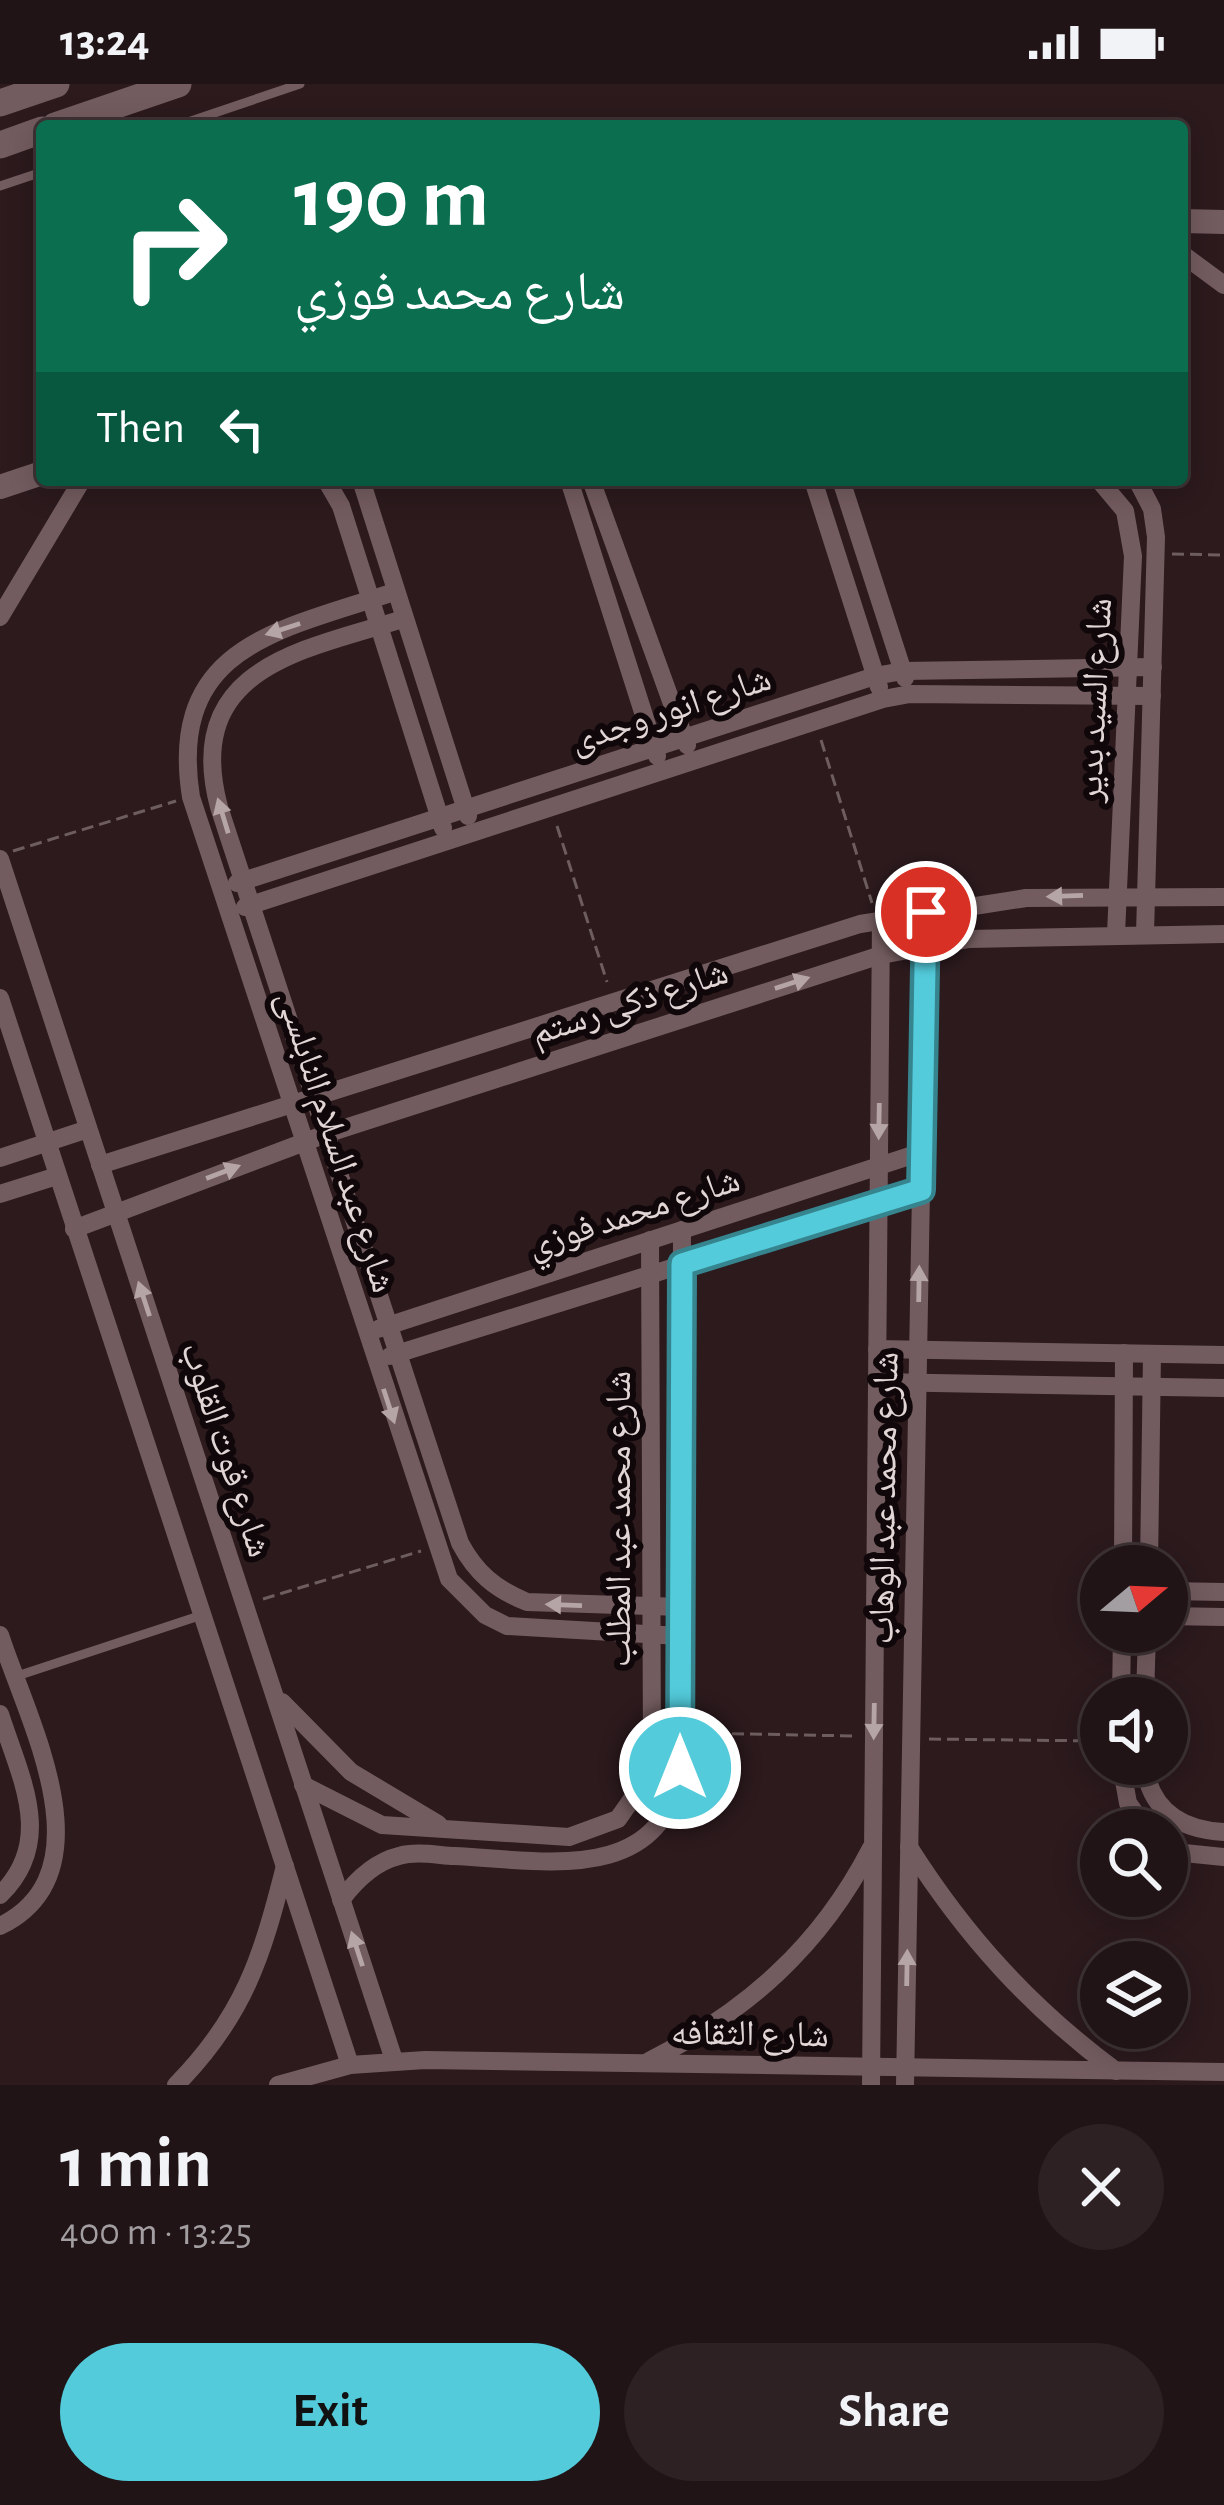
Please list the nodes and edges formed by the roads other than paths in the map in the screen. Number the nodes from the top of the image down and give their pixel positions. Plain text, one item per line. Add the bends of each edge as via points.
1 (56, 84) edge
2 (178, 84) edge
3 (300, 84) edge
4 (0, 103) edge
5 (73, 120) edge
6 (194, 120) edge
7 (36, 132) edge
8 (0, 145) edge
9 (36, 174) edge
10 (0, 186) edge
11 (1188, 221) edge
12 (1224, 222) edge
13 (1188, 258) edge
14 (1224, 285) edge
15 (36, 475) edge
16 (78, 486) edge
17 (329, 486) edge
18 (363, 486) edge
19 (571, 486) edge
20 (593, 486) edge
21 (815, 486) edge
22 (843, 486) edge
23 (1104, 486) edge
24 (1139, 486) edge
25 (0, 487) edge
26 (394, 592) junction
27 (371, 600) junction
28 (0, 617) edge
29 (403, 619) junction
30 (379, 626) junction
31 (1128, 667) junction
32 (1153, 667) junction
33 (903, 670) junction
34 (875, 676) junction
35 (910, 694) junction
36 (1126, 696) junction
37 (1152, 696) junction
38 (883, 699) junction
39 (685, 737) junction
40 (654, 748) junction
41 (692, 761) junction
42 (662, 771) junction
43 (466, 809) junction
44 (440, 817) junction
45 (473, 832) junction
46 (447, 841) junction
47 (0, 857) edge
48 (244, 881) junction
49 (221, 888) junction
50 (1118, 896) junction
51 (1146, 896) junction
52 (1224, 898) edge
53 (251, 904) junction
54 (229, 912) junction
55 (926, 912) junction
56 (879, 920) junction
57 (1116, 934) junction
58 (1145, 934) junction
59 (1224, 934) edge
60 (926, 945) junction
61 (881, 955) junction
62 (0, 998) edge
63 (314, 1099) junction
64 (292, 1106) junction
65 (88, 1129) junction
66 (326, 1134) junction
67 (303, 1142) junction
68 (46, 1143) junction
69 (922, 1152) junction
70 (0, 1158) edge
71 (100, 1165) junction
72 (879, 1165) junction
73 (57, 1176) junction
74 (921, 1190) junction
75 (0, 1194) edge
76 (879, 1202) junction
77 (116, 1212) junction
78 (74, 1229) junction
79 (682, 1230) junction
80 (650, 1240) junction
81 (682, 1264) junction
82 (650, 1274) junction
83 (388, 1326) junction
84 (365, 1333) junction
85 (878, 1349) junction
86 (918, 1350) junction
87 (1124, 1353) junction
88 (398, 1354) junction
89 (1152, 1354) junction
90 (1224, 1355) edge
91 (374, 1361) junction
92 (877, 1382) junction
93 (918, 1382) junction
94 (1124, 1386) junction
95 (1152, 1386) junction
96 (1224, 1388) edge
97 (1123, 1545) edge
98 (1148, 1545) edge
99 (1188, 1591) edge
100 (1224, 1592) edge
101 (649, 1606) junction
102 (680, 1606) junction
103 (202, 1615) junction
104 (1188, 1616) edge
105 (1224, 1617) edge
106 (0, 1635) edge
107 (650, 1635) junction
108 (680, 1636) junction
109 (17, 1687) junction
110 (274, 1692) junction
111 (0, 1702) edge
112 (28, 1721) junction
113 (2, 1724) edge
114 (303, 1784) junction
115 (1151, 1785) edge
116 (448, 1828) junction
117 (1224, 1832) edge
118 (873, 1844) junction
119 (909, 1847) junction
120 (1188, 1849) edge
121 (1224, 1857) edge
122 (285, 1866) junction
123 (0, 1895) edge
124 (341, 1900) junction
125 (0, 1926) edge
126 (394, 2060) junction
127 (645, 2062) junction
128 (350, 2066) junction
129 (1116, 2071) junction
130 (1224, 2072) edge
131 (871, 2076) edge
132 (905, 2076) edge
133 (176, 2085) edge
134 (278, 2085) edge

1 - 4 main road
2 - 5 main road
3 - 6 lane
7 - 8 main road
9 - 10 lane
11 - 12 street
13 - 14 street
15 - 25 street
16 - 28 street
17 - 27 street
18 - 26 street
19 - 40 street
20 - 39 street
21 - 34 street
22 - 33 street
23 - 31 street, شارع السيد بدير via 1132,532
24 - 32 street, شارع السيد بدير via 1152,509 1156,554
26 - 27 street, شارع عبد السلام النابلسى
26 - 29 street
27 - 30 street
27 -> 49 street, شارع عبد السلام النابلسى via 255,639 218,672 194,717 191,797
29 - 30 street, شارع عبد السلام النابلسى
29 - 43 street
30 - 44 street
48 -> 30 street, شارع عبد السلام النابلسى via 212,778 219,719 267,664
31 - 32 street, شارع انور وجدى
31 - 33 street, شارع انور وجدى
31 - 36 street, شارع السيد بدير
32 - 37 street, شارع السيد بدير
33 - 34 street, شارع انور وجدى
33 - 35 street
34 - 38 street
34 - 39 street, شارع انور وجدى
35 - 36 street, شارع انور وجدى
35 - 38 street, شارع انور وجدى
36 - 37 street, شارع انور وجدى
36 - 50 street, شارع السيد بدير
37 - 51 street, شارع السيد بدير
38 - 41 street, شارع انور وجدى
39 - 40 street, شارع انور وجدى
39 - 41 street
40 - 42 street
40 - 43 street, شارع انور وجدى
41 - 42 street, شارع انور وجدى
42 - 45 street, شارع انور وجدى
43 - 44 street, شارع انور وجدى
43 - 45 street
44 - 46 street
44 - 48 street, شارع انور وجدى
45 - 46 street, شارع انور وجدى
46 - 53 street, شارع انور وجدى
47 - 65 street, شارع قوت القلوب
48 - 49 street, شارع انور وجدى
48 - 53 street, شارع عبد السلام النابلسى
49 - 54 street, شارع عبد السلام النابلسى
50 - 51 street, شارع ذكى رستم
50 -> 55 street, شارع ذكى رستم
50 - 57 street, شارع السيد بدير
51 - 52 street, شارع ذكى رستم
51 - 58 street, شارع السيد بدير
53 - 54 street, شارع انور وجدى
53 - 63 street, شارع عبد السلام النابلسى
54 - 64 street, شارع عبد السلام النابلسى
55 - 56 street, شارع ذكى رستم
55 - 60 street, شارع محمد عبد الوهاب
56 - 61 street, شارع محمد عبد الوهاب
56 - 63 street, شارع ذكى رستم
57 - 58 street, شارع ذكى رستم
57 - 60 street, شارع ذكى رستم
58 - 59 street, شارع ذكى رستم
60 - 61 street, شارع ذكى رستم
60 - 69 street, شارع محمد عبد الوهاب
66 -> 61 street, شارع ذكى رستم
61 -> 72 street, شارع محمد عبد الوهاب
62 - 68 street
63 - 64 street, شارع ذكى رستم
63 - 66 street, شارع عبد السلام النابلسى
64 - 67 street, شارع عبد السلام النابلسى
64 - 71 street, شارع ذكى رستم
65 - 68 street
65 - 71 street, شارع قوت القلوب
66 - 67 street, شارع ذكى رستم
66 - 83 street, شارع عبد السلام النابلسى
77 -> 67 street, شارع ذكى رستم
67 - 84 street, شارع عبد السلام النابلسى
68 - 70 street
68 - 73 street
69 - 72 street, شارع محمد فوزي
69 - 74 street, شارع محمد عبد الوهاب
71 - 77 street, شارع قوت القلوب
72 - 76 street, شارع محمد عبد الوهاب
72 - 79 street, شارع محمد فوزي
73 - 75 street
73 - 78 street
74 - 76 street, شارع محمد فوزي
86 -> 74 street, شارع محمد عبد الوهاب
76 - 81 street, شارع محمد فوزي
76 - 85 street, شارع محمد عبد الوهاب
77 - 78 street, شارع ذكى رستم
110 -> 77 street, شارع قوت القلوب
78 - 103 street
79 - 80 street, شارع محمد فوزي
79 - 81 street, شارع محمد عبد المطلب
80 - 82 street, شارع محمد عبد المطلب
80 - 83 street, شارع محمد فوزي
81 - 82 street, شارع محمد فوزي
81 - 102 street, شارع محمد عبد المطلب
82 - 88 street, شارع محمد فوزي
82 - 101 street, شارع محمد عبد المطلب
83 - 84 street, شارع محمد فوزي
83 - 88 street, شارع عبد السلام النابلسى
84 - 91 street, شارع عبد السلام النابلسى
85 - 86 street
85 - 92 street, شارع محمد عبد الوهاب
86 - 87 street
86 - 93 street, شارع محمد عبد الوهاب
87 - 89 street
87 - 94 street
88 - 91 street, شارع محمد فوزي
101 -> 88 street, شارع عبد السلام النابلسى via 549,1606 487,1580 460,1543
89 - 90 street
89 - 95 street
91 -> 107 street, شارع عبد السلام النابلسى via 434,1547 465,1599 507,1626
92 - 93 street
92 -> 118 street, شارع محمد عبد الوهاب
93 - 94 street
93 - 119 street, شارع محمد عبد الوهاب
94 - 95 street
94 - 97 street
95 - 96 street
95 - 98 street
99 - 100 street
101 - 102 street, شارع عبد السلام النابلسى
101 - 107 street, شارع محمد عبد المطلب
102 - 108 street, شارع محمد عبد المطلب
103 - 109 lane
103 - 122 street
104 - 105 street
106 - 109 street
107 - 108 street, شارع عبد السلام النابلسى
107 - 116 street, شارع محمد عبد المطلب via 648,1776 618,1819 569,1837
108 - 124 street, شارع محمد عبد المطلب via 677,1791 640,1842 580,1862 403,1854 368,1871
109 - 111 street
109 - 112 street
110 - 114 street, شارع قوت القلوب
110 - 116 street via 351,1772
112 - 113 street
112 - 125 street via 58,1841 44,1887
113 - 123 street via 32,1827 23,1867
114 - 116 street, شارع محمد عبد المطلب via 382,1825
114 - 124 street, شارع قوت القلوب
115 - 117 street via 1173,1820
118 - 127 street via 848,1891 781,1974 740,2008
118 - 131 street, شارع محمد عبد الوهاب
119 - 129 street via 1021,1993
132 -> 119 street, شارع محمد عبد الوهاب
120 - 121 street
122 - 128 street
122 - 133 street via 254,1978
126 -> 124 street, شارع قوت القلوب
126 - 127 street, شارع الثقافه
126 - 128 street, شارع الثقافه
127 - 131 street, شارع الثقافه
128 - 134 street, شارع الثقافه
129 - 130 street, شارع الثقافه
129 - 132 street, شارع الثقافه
131 - 132 street, شارع الثقافه

